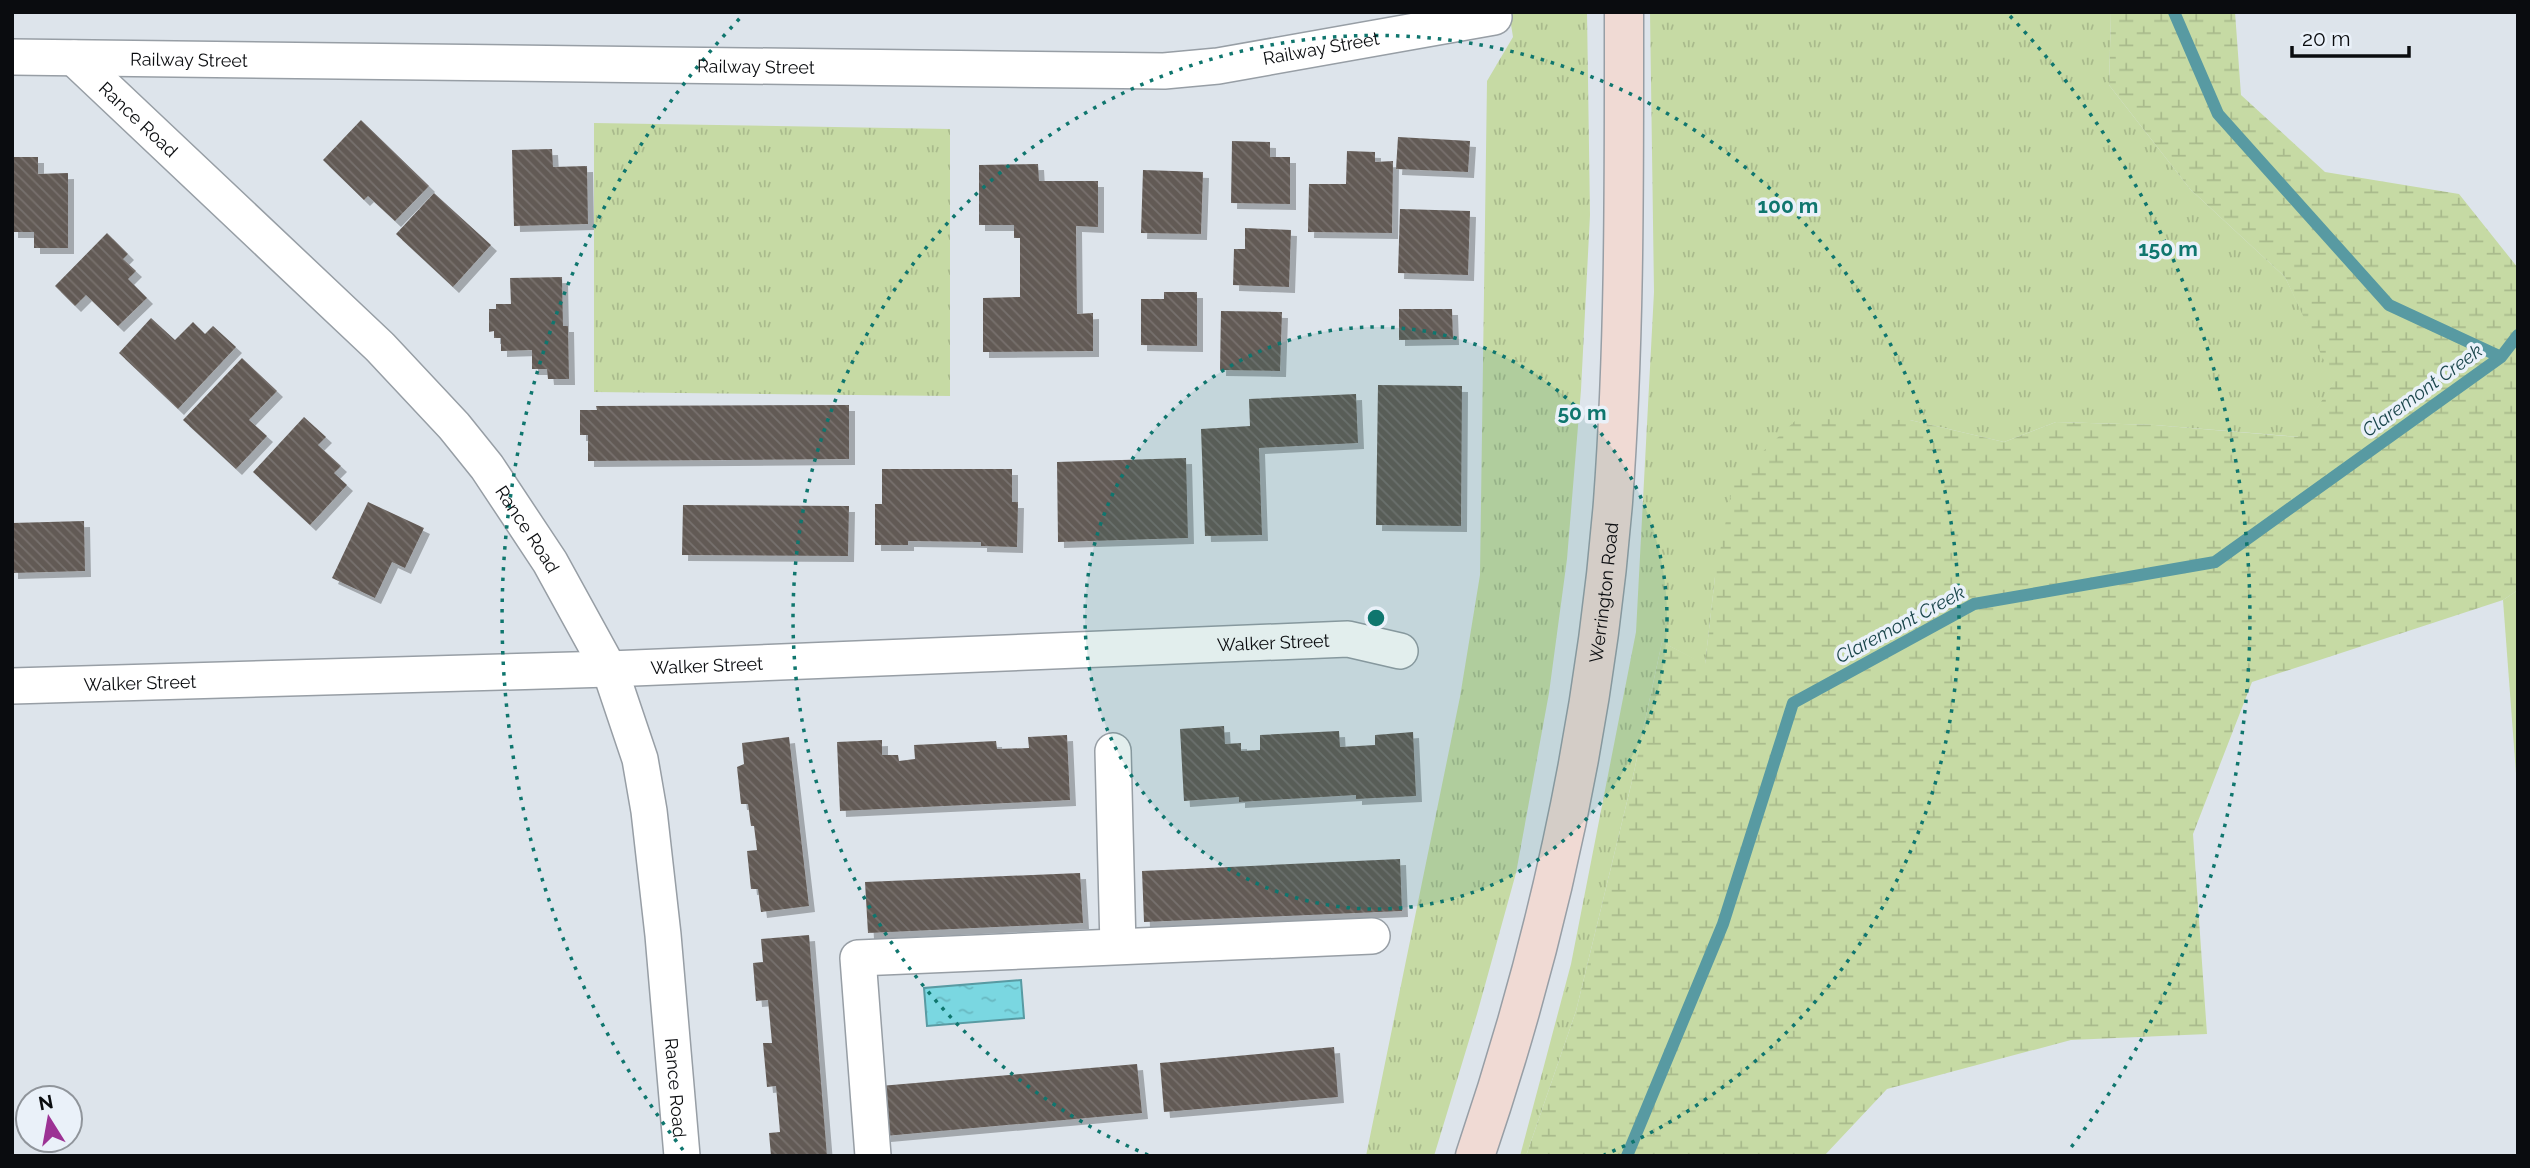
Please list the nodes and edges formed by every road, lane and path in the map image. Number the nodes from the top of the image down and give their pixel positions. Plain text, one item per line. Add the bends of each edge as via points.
1 (1624, 12) edge
2 (1494, 17) dead end
3 (12, 57) edge
4 (74, 58) junction
5 (1400, 651) dead end
6 (609, 669) junction
7 (12, 686) edge
8 (1113, 751) dead end
9 (1372, 936) dead end
10 (1118, 946) junction
11 (682, 1156) edge
12 (873, 1156) edge
13 (1475, 1156) edge

1 - 13 main road, Werrington Road via 1619,386 1613,501 1592,682 1546,914
2 - 4 street, Railway Street via 1178,71
3 - 4 street, Railway Street
4 - 6 street, Rance Road via 380,347 454,426 550,562
5 - 6 street, Walker Street via 1348,639
6 - 7 street, Walker Street
6 - 11 street, Rance Road via 630,723 649,811
8 - 10 street
9 - 10 street
10 - 12 street via 858,958

